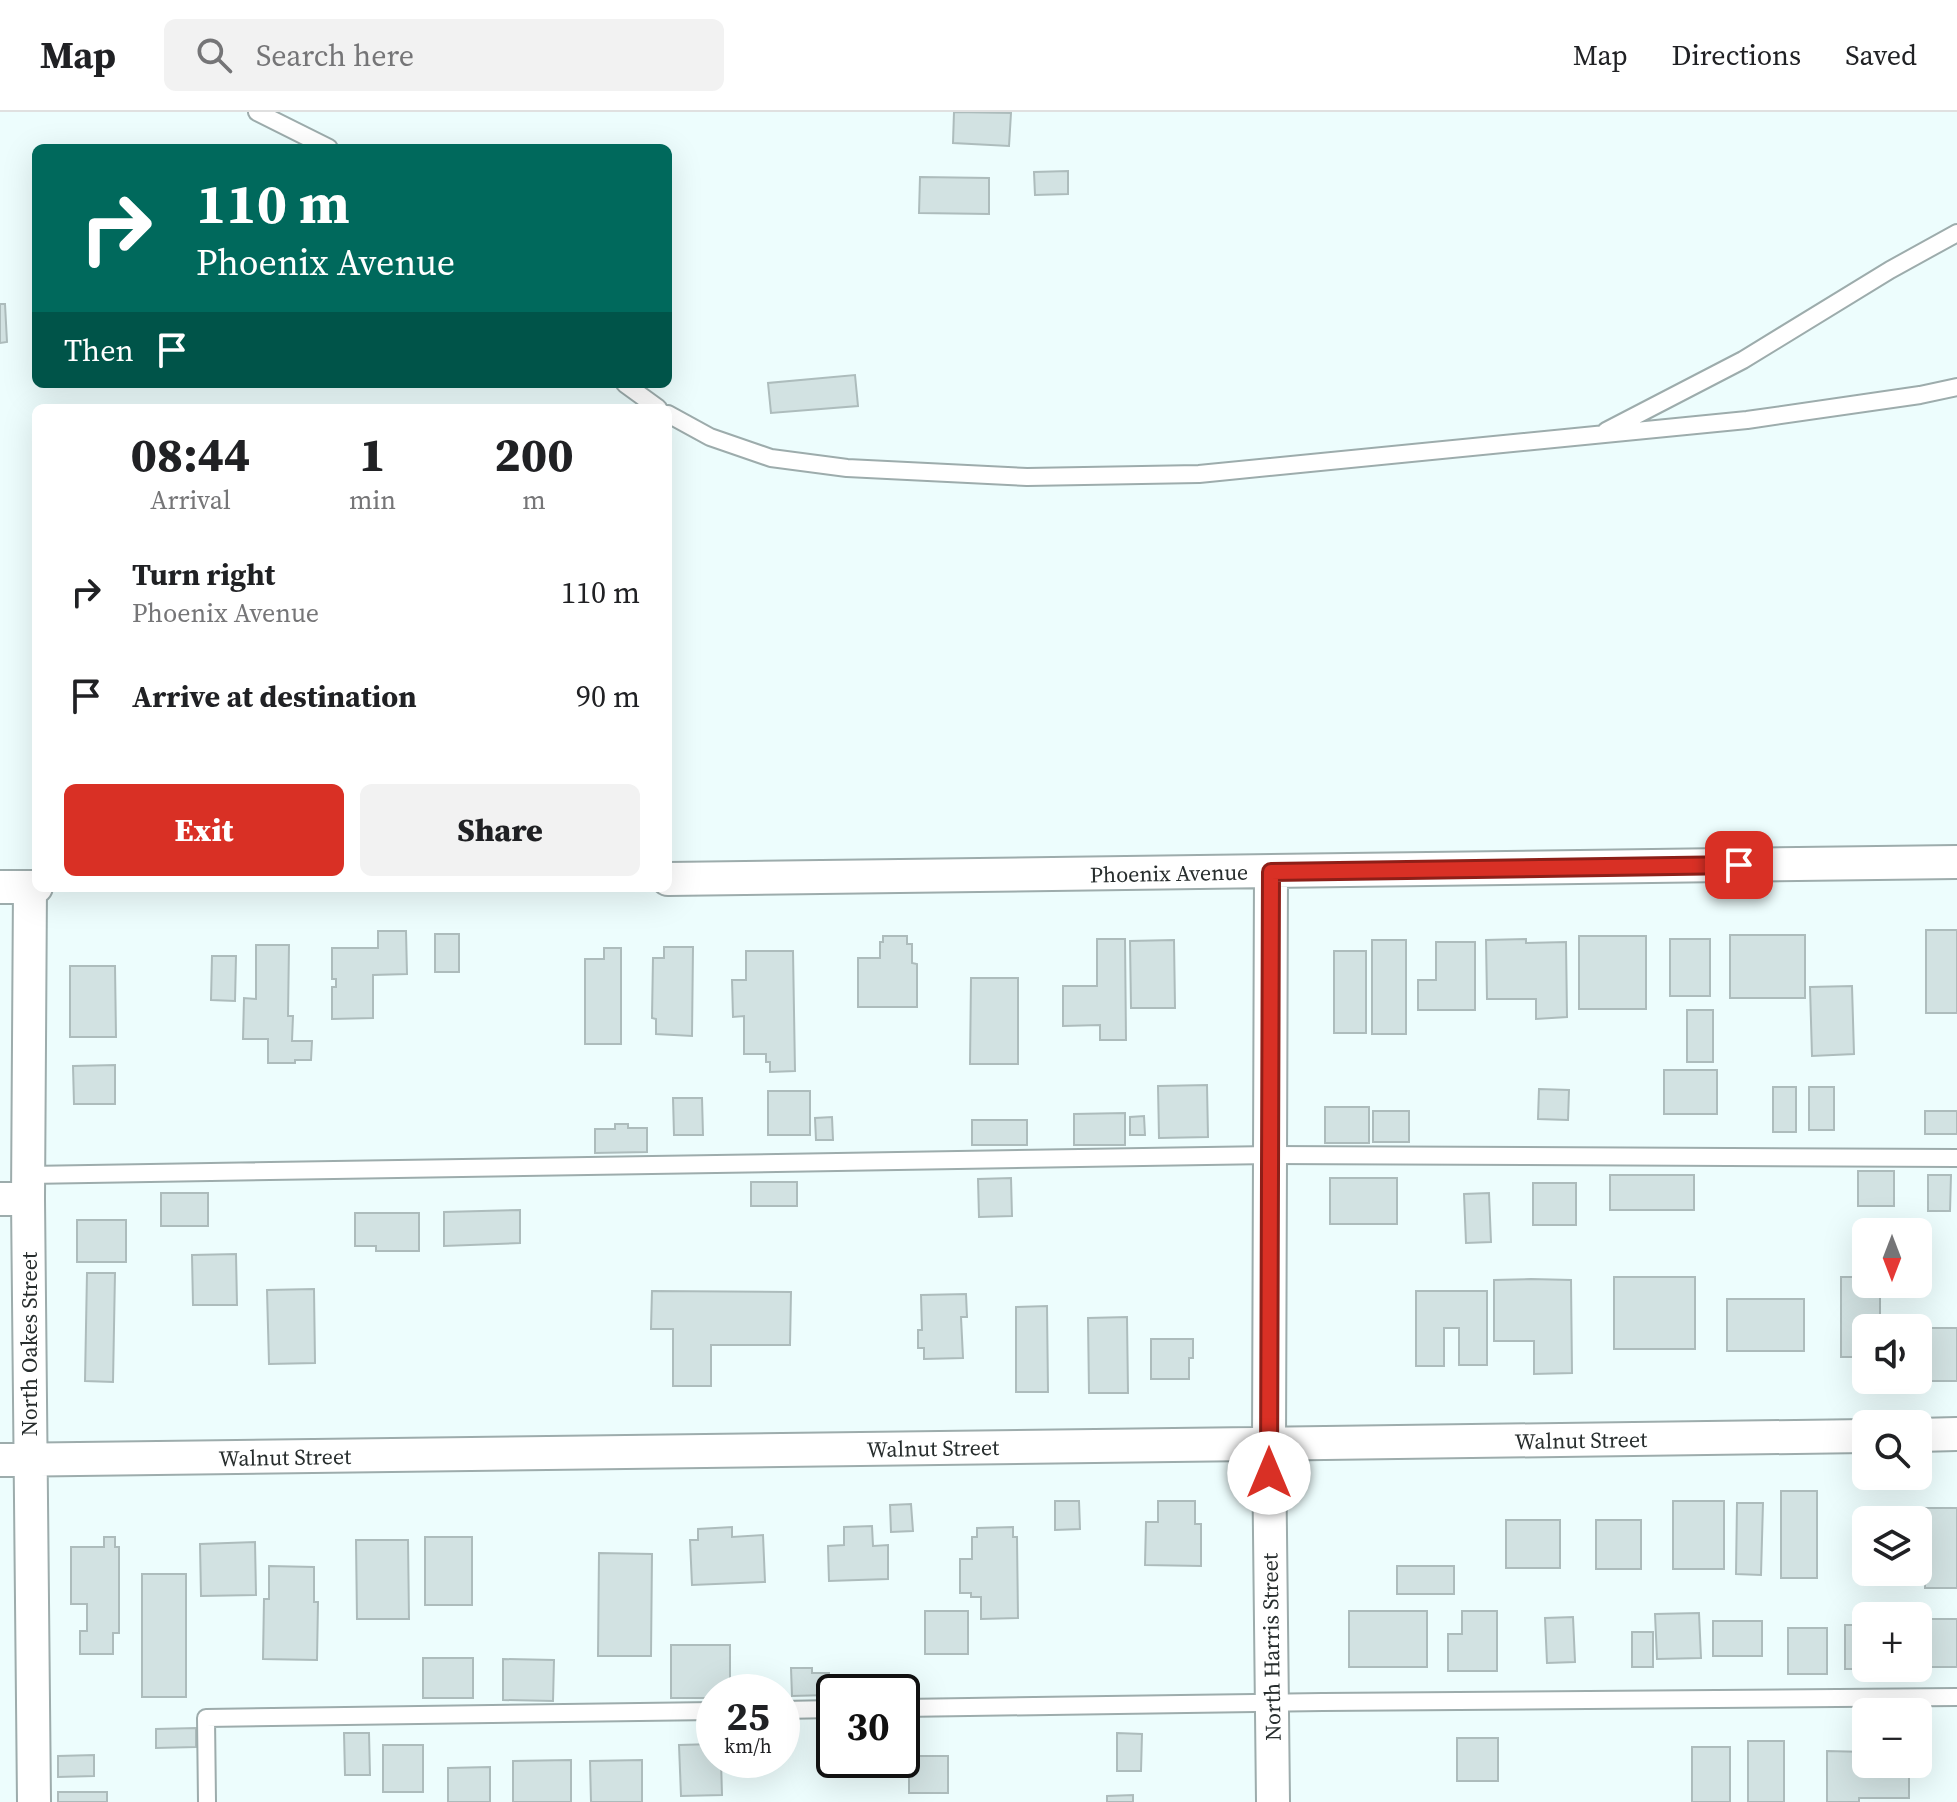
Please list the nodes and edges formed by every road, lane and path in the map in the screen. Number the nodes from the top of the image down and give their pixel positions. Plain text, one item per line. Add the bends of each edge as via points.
1 (257, 112) edge
2 (321, 144) edge
3 (1957, 233) edge
4 (1957, 387) edge
5 (630, 388) edge
6 (652, 404) edge
7 (672, 416) edge
8 (1597, 435) junction
9 (1957, 862) edge
10 (1271, 872) junction
11 (672, 879) edge
12 (22, 887) edge
13 (1270, 1155) junction
14 (1957, 1158) edge
15 (19, 1191) edge
16 (1957, 1434) edge
17 (1932, 1435) edge
18 (1852, 1436) edge
19 (1269, 1444) junction
20 (15, 1460) edge
21 (1957, 1697) edge
22 (1272, 1703) junction
23 (920, 1708) edge
24 (696, 1711) edge
25 (34, 1802) edge
26 (207, 1802) edge
27 (1273, 1802) edge

1 - 2 lane
3 - 8 lane via 1743,360
4 - 8 lane via 1747,420
5 - 6 lane
7 - 8 lane via 710,437 771,458 847,468 1027,477 1199,474
9 - 10 street, Phoenix Avenue
10 - 11 street, Phoenix Avenue
10 - 13 street, North Harris Street
12 - 15 street, North Oakes Street
13 - 14 lane
13 - 15 lane
13 - 19 street, North Harris Street
15 - 20 street, North Oakes Street
16 - 17 street
18 - 19 street, Walnut Street
19 - 20 street, Walnut Street
19 - 22 street, North Harris Street
20 - 25 street, North Oakes Street
21 - 22 lane
22 - 23 lane
22 - 27 street, North Harris Street
24 - 26 lane via 206,1718

